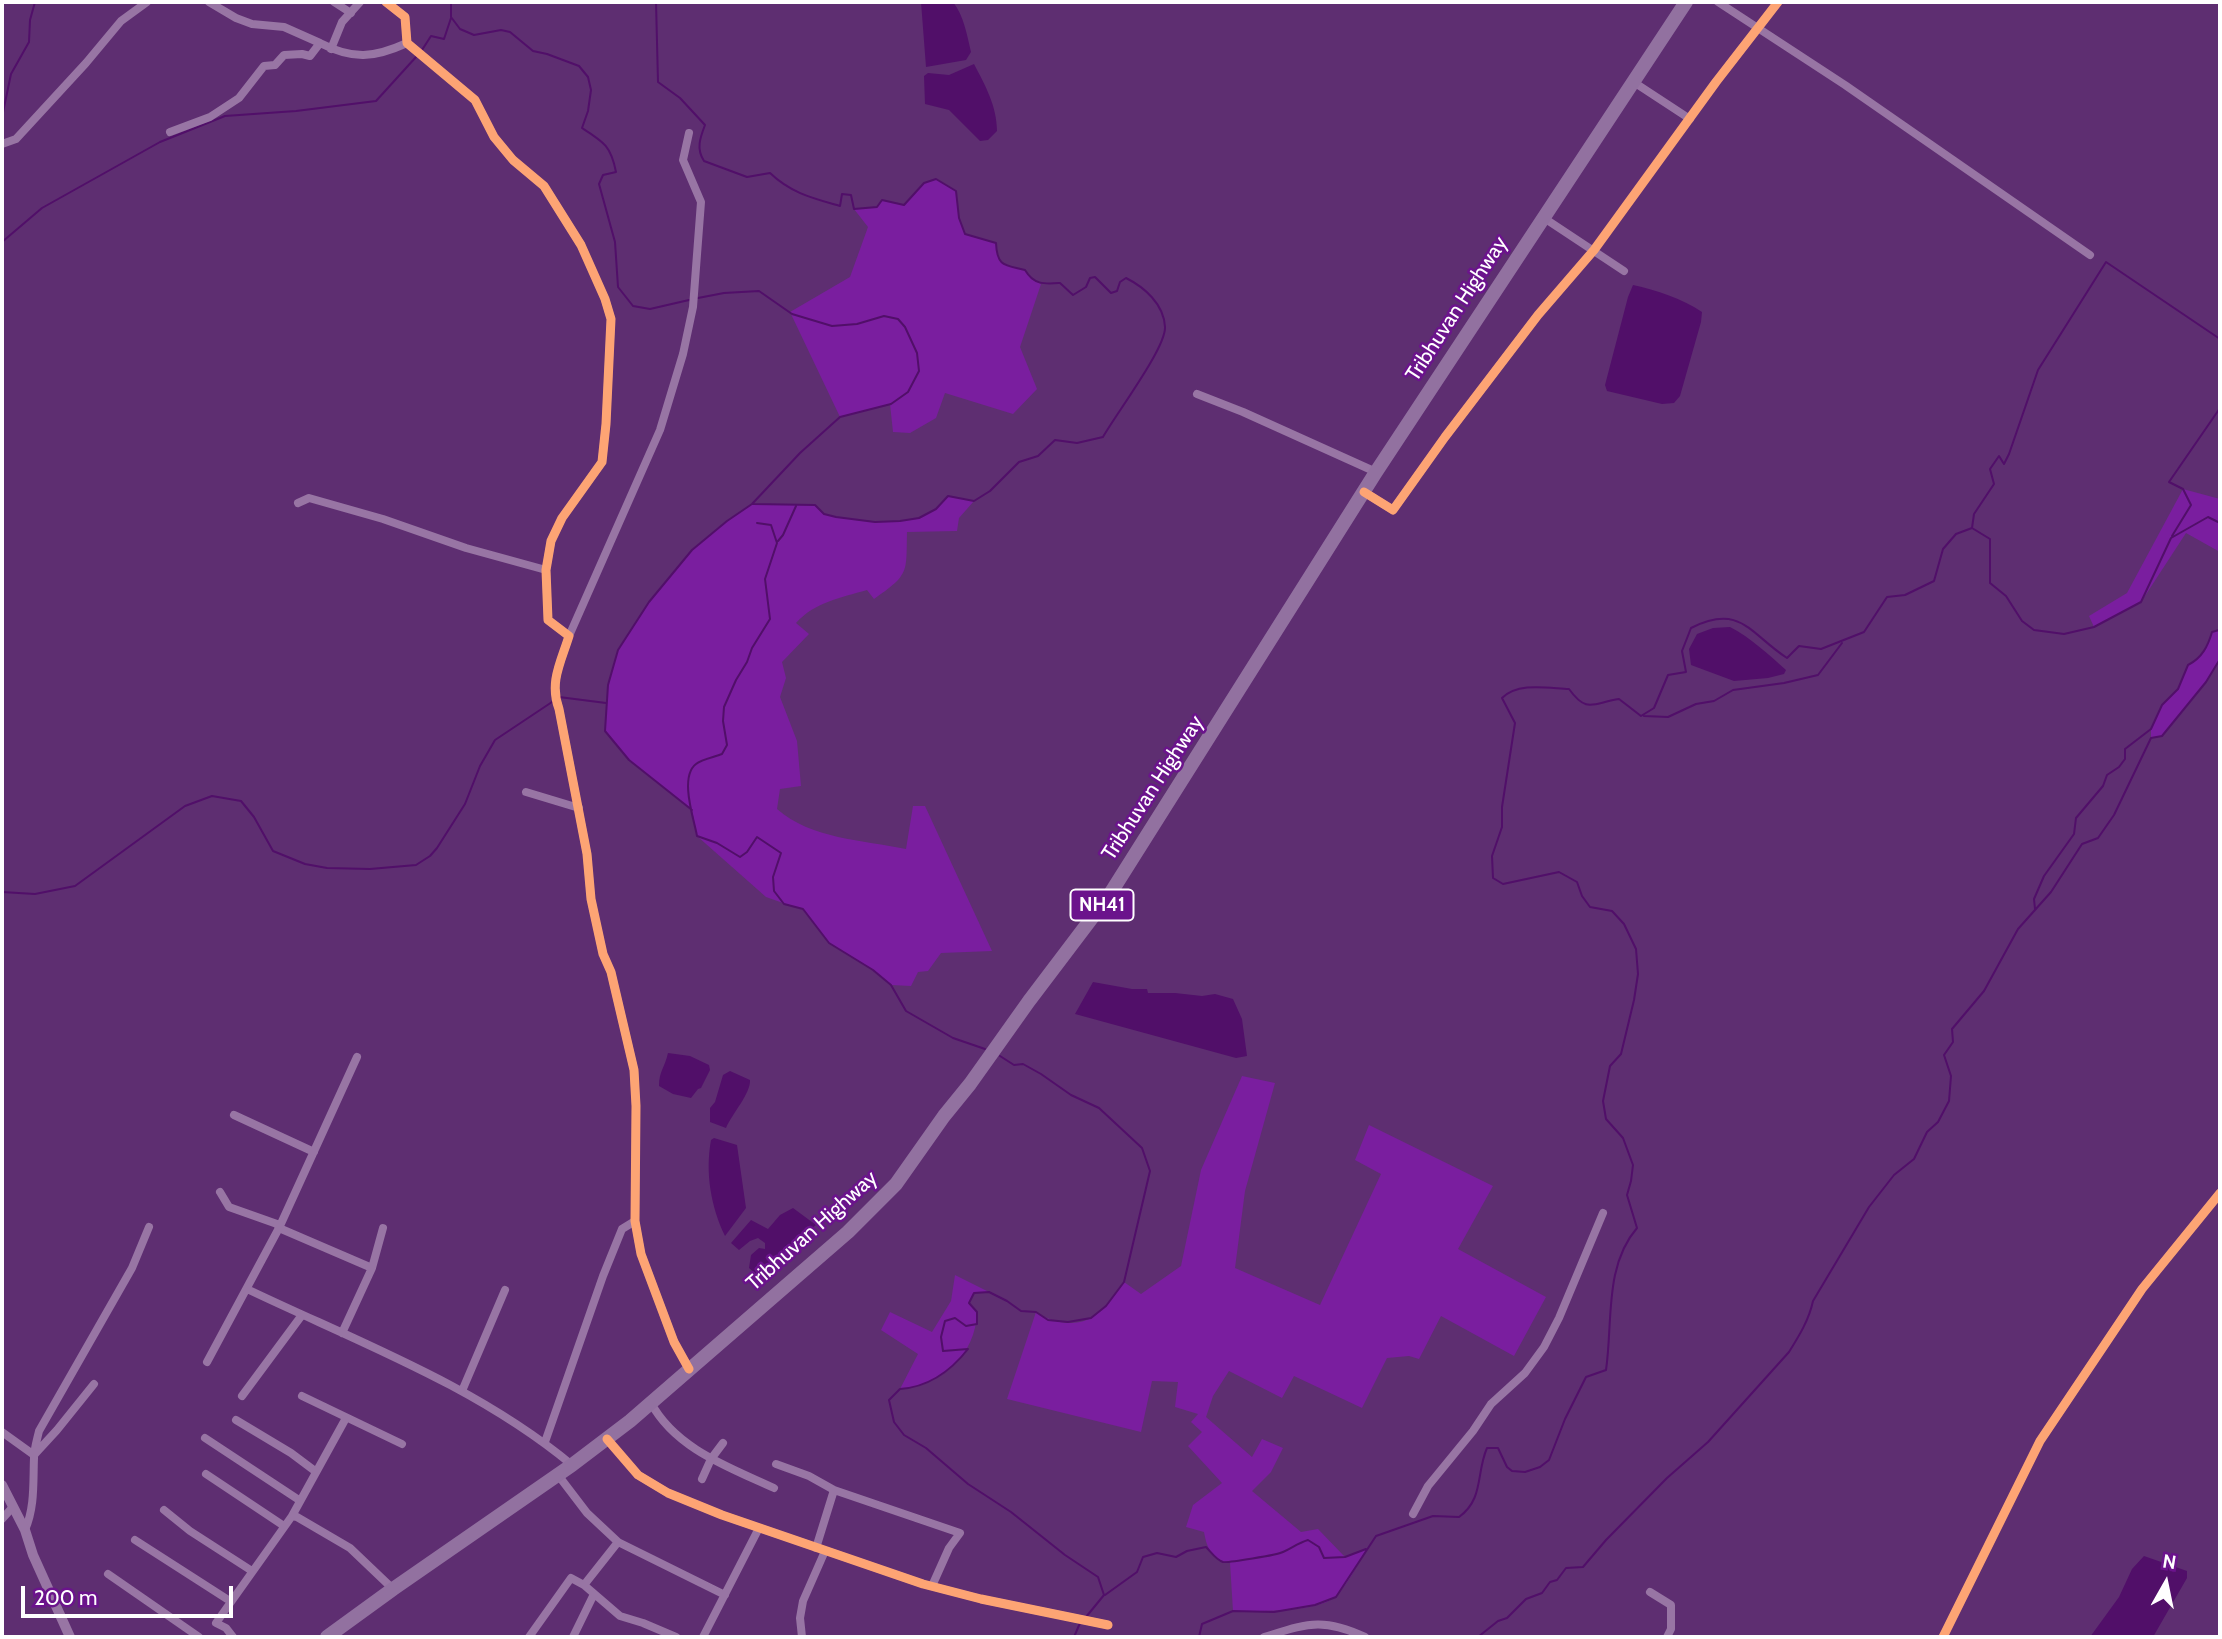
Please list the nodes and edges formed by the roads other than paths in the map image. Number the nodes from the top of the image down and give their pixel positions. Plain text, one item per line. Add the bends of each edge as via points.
1 (146, 2) edge
2 (210, 2) edge
3 (334, 2) edge
4 (360, 2) edge
5 (386, 2) edge
6 (1686, 2) edge
7 (1718, 2) edge
8 (1778, 2) edge
9 (351, 13) junction
10 (1759, 28) junction
11 (320, 43) junction
12 (407, 43) junction
13 (331, 49) junction
14 (1632, 81) junction
15 (1690, 119) junction
16 (170, 132) dead end
17 (689, 133) dead end
18 (2, 144) edge
19 (1544, 218) junction
20 (1594, 250) junction
21 (2090, 256) dead end
22 (1624, 271) dead end
23 (1197, 394) dead end
24 (1376, 472) junction
25 (1364, 492) junction
26 (298, 503) dead end
27 (546, 570) junction
28 (569, 635) junction
29 (526, 792) dead end
30 (579, 807) junction
31 (358, 1057) dead end
32 (234, 1115) dead end
33 (314, 1152) junction
34 (220, 1192) dead end
35 (2220, 1193) edge
36 (1603, 1213) dead end
37 (635, 1221) junction
38 (149, 1227) dead end
39 (279, 1228) junction
40 (383, 1228) dead end
41 (372, 1268) junction
42 (247, 1289) junction
43 (505, 1290) dead end
44 (302, 1315) junction
45 (342, 1333) junction
46 (207, 1362) dead end
47 (689, 1369) junction
48 (94, 1384) dead end
49 (462, 1391) junction
50 (242, 1396) dead end
51 (302, 1396) dead end
52 (651, 1403) junction
53 (346, 1418) junction
54 (236, 1420) dead end
55 (2, 1432) edge
56 (205, 1438) dead end
57 (607, 1439) junction
58 (545, 1442) junction
59 (723, 1443) dead end
60 (402, 1444) dead end
61 (34, 1455) junction
62 (711, 1459) junction
63 (776, 1464) dead end
64 (572, 1465) junction
65 (315, 1471) junction
66 (205, 1474) dead end
67 (558, 1475) junction
68 (702, 1479) dead end
69 (2, 1485) edge
70 (774, 1488) dead end
71 (834, 1490) junction
72 (299, 1500) junction
73 (12, 1508) junction
74 (164, 1510) dead end
75 (1413, 1514) dead end
76 (292, 1516) junction
77 (2, 1519) edge
78 (284, 1526) junction
79 (760, 1528) junction
80 (25, 1530) junction
81 (135, 1539) dead end
82 (618, 1542) junction
83 (820, 1549) junction
84 (252, 1571) junction
85 (108, 1574) dead end
86 (584, 1585) junction
87 (932, 1586) junction
88 (393, 1589) junction
89 (1650, 1592) dead end
90 (594, 1594) junction
91 (725, 1595) junction
92 (230, 1601) junction
93 (1108, 1625) dead end
94 (70, 1637) edge
95 (199, 1637) edge
96 (233, 1637) edge
97 (327, 1637) edge
98 (529, 1637) edge
99 (573, 1637) edge
100 (676, 1637) edge
101 (703, 1637) edge
102 (802, 1637) edge
103 (1264, 1637) edge
104 (1366, 1637) edge
105 (1667, 1637) edge
106 (1943, 1637) edge

1 - 18 street via 121,21 16,139
2 - 11 street via 252,24 284,27
3 - 9 street
4 - 9 street
5 - 12 street via 405,17
6 - 14 highway, Tribhuvan Highway / NH41
7 - 10 street
8 - 10 street
9 - 13 street
10 - 15 street
10 - 21 street
11 - 13 street
11 - 16 street via 310,56 284,55 275,65 264,66 239,98 210,117
12 - 13 street via 372,56
12 - 27 street via 475,100 494,137 544,186 581,245 606,299 611,319 602,462 562,518 551,541
14 - 15 street
14 - 19 highway, Tribhuvan Highway / NH41
15 - 20 street
17 - 28 street via 683,160 701,202 693,307 683,354 660,430
19 - 20 street
19 - 24 highway, Tribhuvan Highway / NH41
20 - 22 street
20 - 25 street via 1486,383 1393,510
23 - 24 street
24 - 25 highway, Tribhuvan Highway / NH41
25 - 47 highway, Tribhuvan Highway / NH41 via 1110,894 896,1184 848,1232
26 - 27 street via 309,498
27 - 28 street via 548,620
28 - 30 street via 554,695
29 - 30 street
30 - 37 street via 591,899 634,1070
31 - 33 street
32 - 33 street
33 - 39 street
34 - 39 street via 229,1207
35 - 106 street via 2141,1289 2040,1441
36 - 75 street via 1544,1347 1492,1404 1428,1486
37 - 47 street via 650,1279
37 - 58 street via 622,1229
38 - 61 street via 132,1268 39,1431
39 - 41 street
39 - 42 street
40 - 41 street
41 - 45 street
42 - 44 street
42 - 46 street
43 - 49 street
44 - 45 street
44 - 50 street
45 - 49 street
47 - 52 highway, Tribhuvan Highway / NH41
48 - 61 street
49 - 58 street
51 - 53 street
52 - 57 highway, Tribhuvan Highway / NH41
52 - 62 street via 677,1436
53 - 60 street
53 - 65 street
54 - 65 street
55 - 61 street
56 - 72 street
57 - 64 highway, Tribhuvan Highway / NH41
57 - 79 street via 638,1475 668,1493
58 - 64 street
59 - 62 street
61 - 80 street via 33,1504
62 - 68 street
62 - 70 street
63 - 71 street
64 - 67 highway, Tribhuvan Highway / NH41
65 - 72 street
66 - 78 street
67 - 82 street via 587,1513
67 - 88 highway, Tribhuvan Highway / NH41
69 - 73 street
71 - 83 street
71 - 87 street via 960,1532
72 - 76 street
73 - 77 street
73 - 80 street
74 - 84 street
76 - 78 street
76 - 88 street via 350,1548
78 - 84 street
79 - 83 street
79 - 91 street
80 - 94 street
81 - 92 street
82 - 86 street
82 - 91 street
83 - 87 street
83 - 102 street via 803,1601
84 - 92 street
85 - 95 street
86 - 90 street
86 - 98 street via 571,1578
87 - 93 street
88 - 97 highway, Tribhuvan Highway / NH41
89 - 105 street via 1671,1605
90 - 99 street
90 - 100 street via 620,1616
91 - 101 street
92 - 96 street via 216,1623
103 - 104 street via 1317,1623

